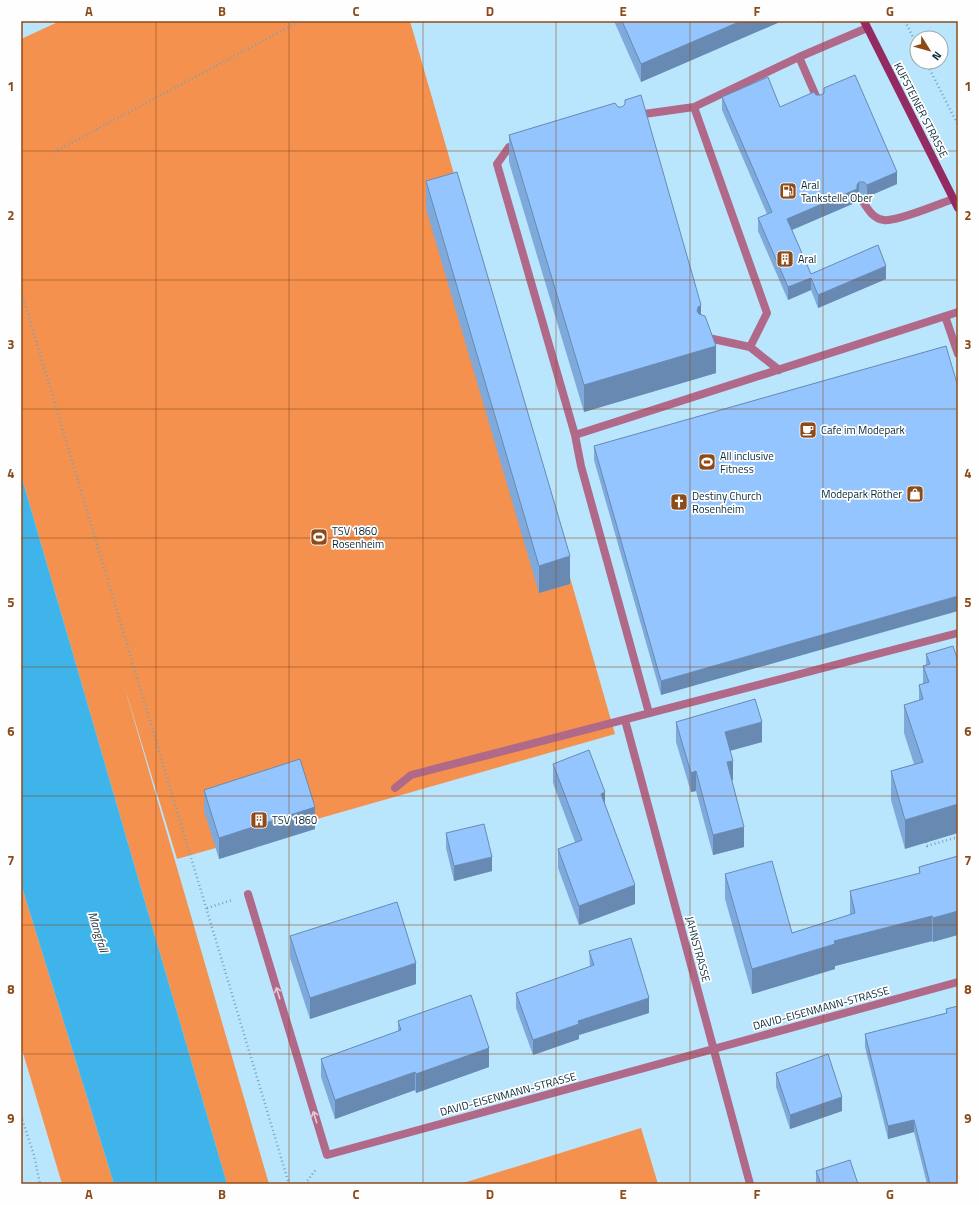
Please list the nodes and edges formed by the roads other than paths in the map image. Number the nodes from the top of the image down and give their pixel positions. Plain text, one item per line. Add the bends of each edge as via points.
1 (866, 24) edge
2 (799, 57) junction
3 (819, 103) edge
4 (694, 107) junction
5 (625, 117) edge
6 (525, 142) edge
7 (953, 199) junction
8 (862, 200) dead end
9 (958, 208) edge
10 (958, 312) edge
11 (945, 316) junction
12 (702, 337) edge
13 (750, 347) junction
14 (958, 354) edge
15 (779, 370) junction
16 (575, 434) junction
17 (958, 633) edge
18 (650, 713) junction
19 (625, 720) junction
20 (396, 788) dead end
21 (248, 894) road end
22 (958, 982) edge
23 (714, 1049) junction
24 (750, 1184) edge

1 - 2 street
1 - 7 main road, KUFSTEINER STRASSE
2 - 3 street
2 - 4 street
4 - 5 street
4 - 13 street via 767,313
6 - 16 street via 509,146 497,164
7 - 8 street via 896,219 884,220 871,214
7 - 9 main road, KUFSTEINER STRASSE
10 - 11 street
11 - 14 street
11 - 15 street
12 - 13 street
13 - 15 street
15 - 16 street
16 - 18 street via 581,466
17 - 18 street
18 - 19 street
19 - 20 street via 411,775
19 - 23 street, JAHNSTRASSE
23 -> 21 street, DAVID-EISENMANN-STRASSE via 327,1155
22 - 23 street, DAVID-EISENMANN-STRASSE
23 - 24 street, JAHNSTRASSE

